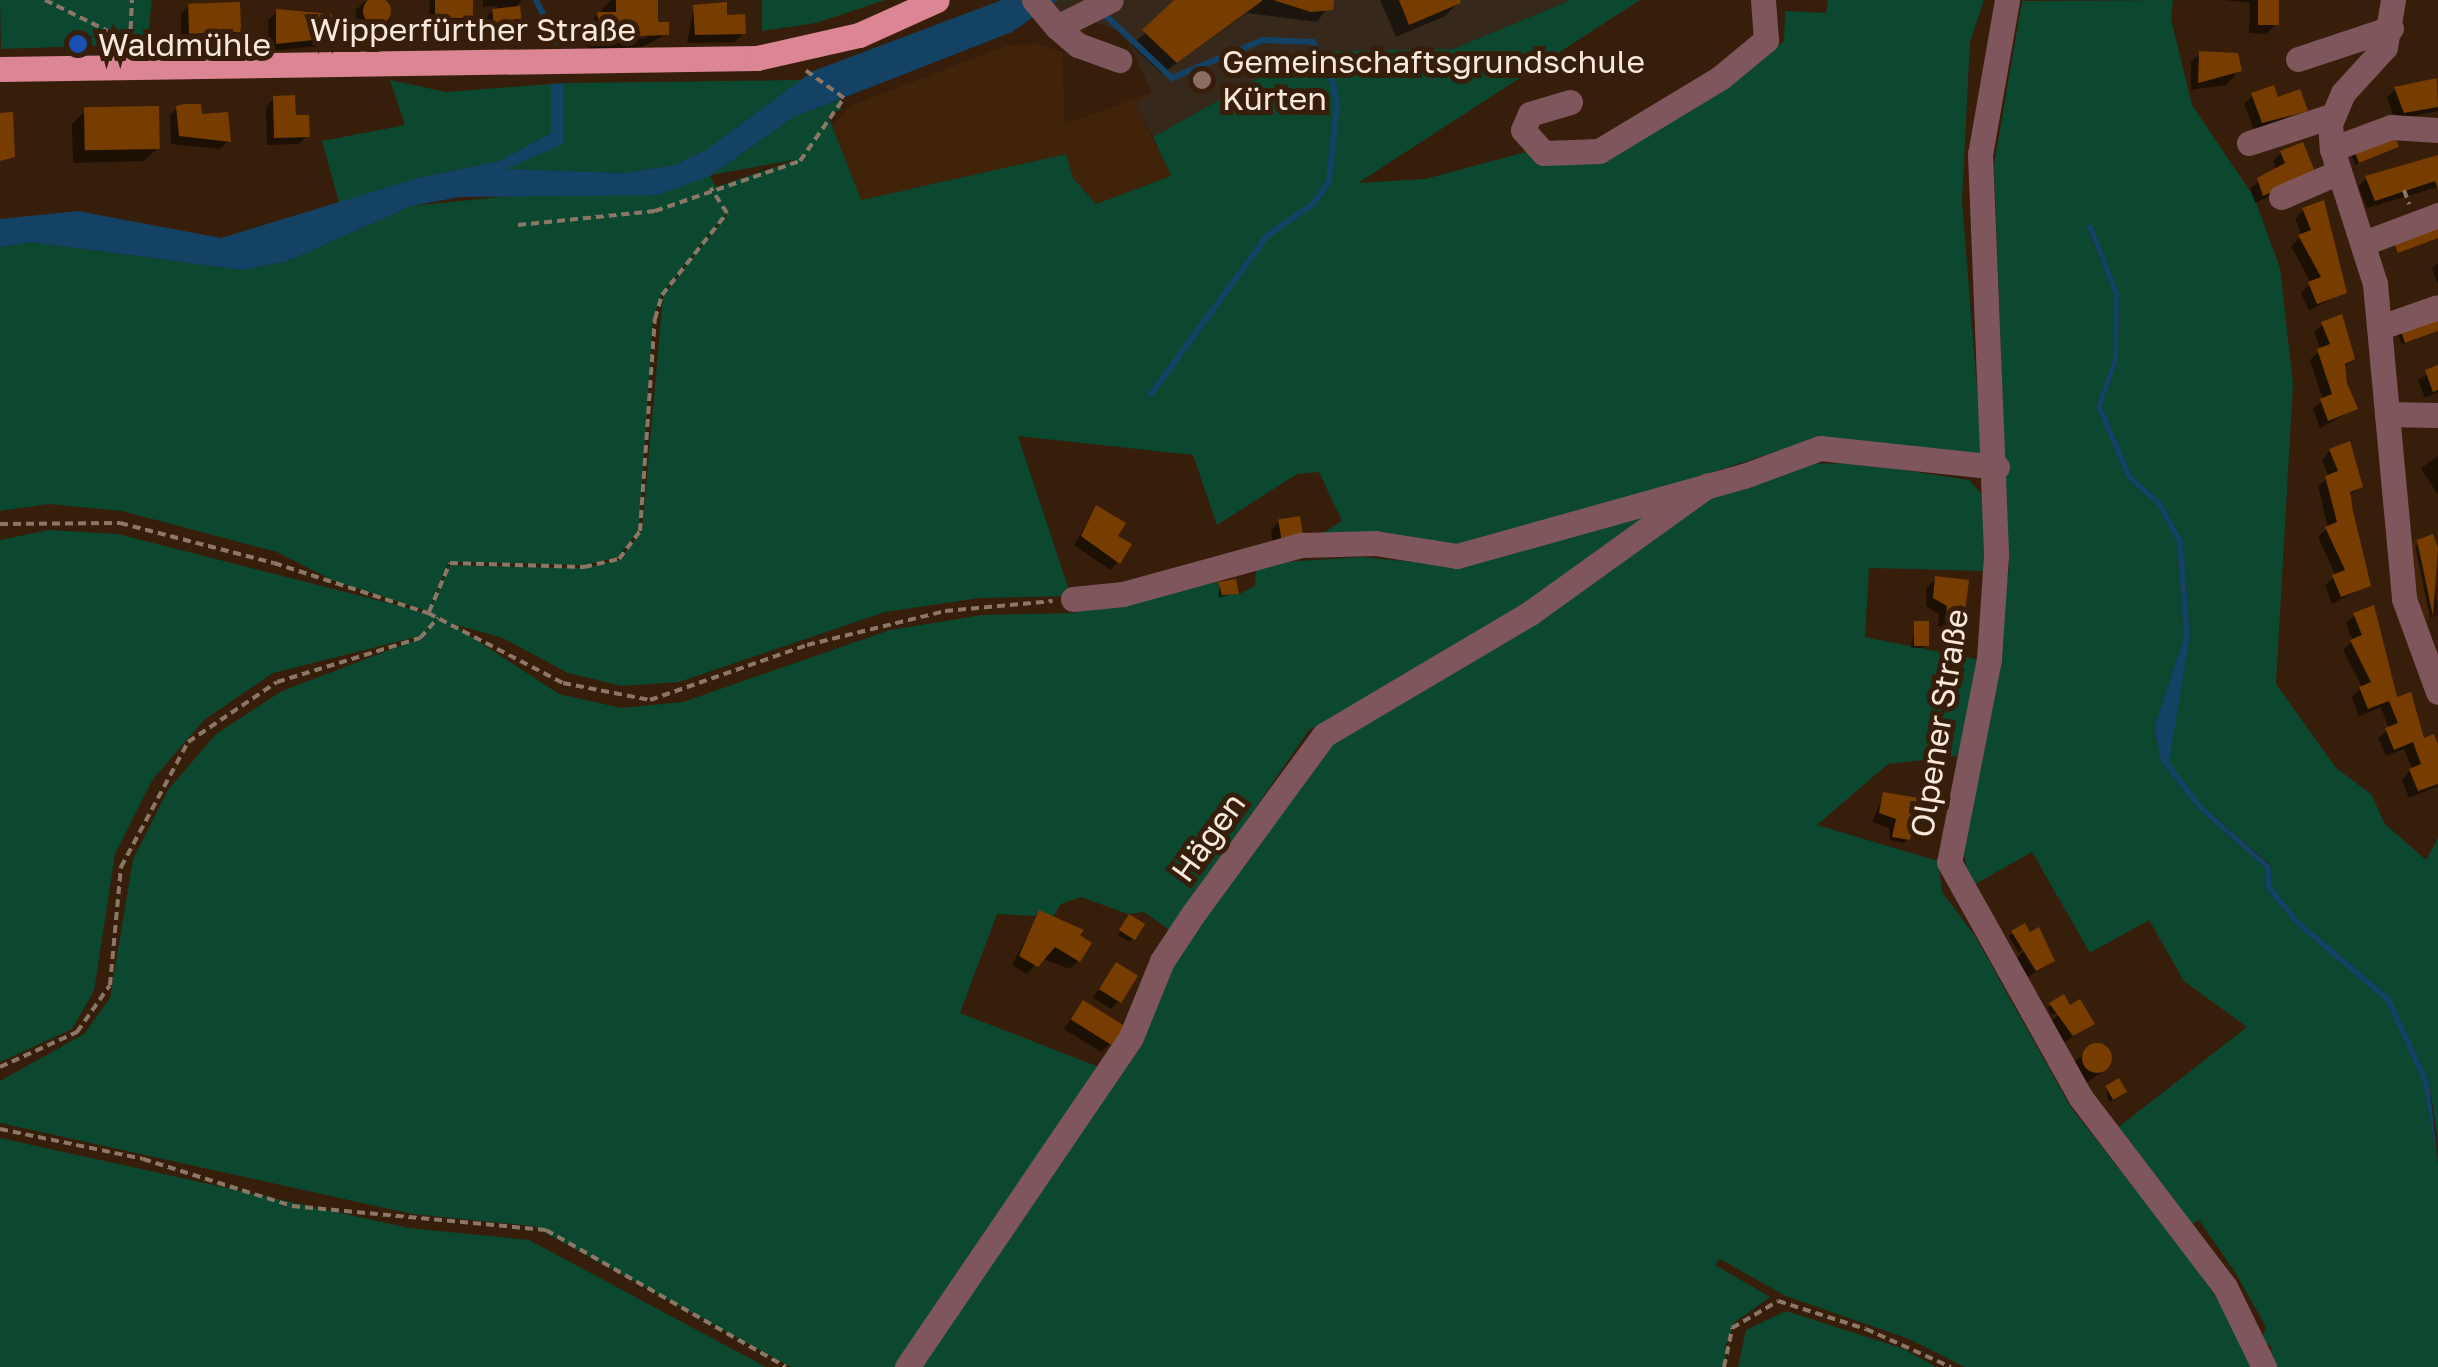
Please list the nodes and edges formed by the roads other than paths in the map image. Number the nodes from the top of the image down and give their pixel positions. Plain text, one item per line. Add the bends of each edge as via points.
1 (937, 0) edge
2 (1112, 0) edge
3 (1763, 0) edge
4 (2008, 0) edge
5 (2393, 0) edge
6 (1050, 17) edge
7 (2391, 28) junction
8 (2298, 59) dead end
9 (1119, 60) dead end
10 (0, 69) edge
11 (1570, 102) dead end
12 (2334, 115) junction
13 (2438, 130) edge
14 (2249, 143) dead end
15 (2336, 161) junction
16 (2281, 197) dead end
17 (2438, 215) edge
18 (2364, 243) junction
19 (2438, 307) edge
20 (2381, 327) junction
21 (2387, 414) junction
22 (2438, 415) edge
23 (1997, 468) junction
24 (1708, 485) junction
25 (1073, 599) road end
26 (2438, 692) edge
27 (907, 1367) edge
28 (2264, 1367) edge

1 - 10 main road, Wipperfürther Straße via 859,35 757,58 131,55
2 - 6 street
3 - 11 street via 1766,40 1720,78 1599,151 1544,153 1523,130 1530,114
4 - 23 street, Olpener Straße via 1980,154
5 - 7 street
6 - 9 street via 1078,45
7 - 8 street
7 - 12 street via 2386,47 2343,93
12 - 14 street
12 - 15 street
13 - 15 street via 2391,127
15 - 16 street
15 - 18 street
17 - 18 street
18 - 20 street
19 - 20 street
20 - 21 street
21 - 22 street
21 - 26 street via 2404,599
23 - 24 street, Hägen via 1820,448
23 - 28 street, Olpener Straße via 1989,658 1949,862 2081,1098 2225,1287
24 - 25 street, Hägen via 1457,556 1375,543 1302,545 1122,594
24 - 27 street, Hägen via 1530,613 1324,734 1162,961 1130,1037

